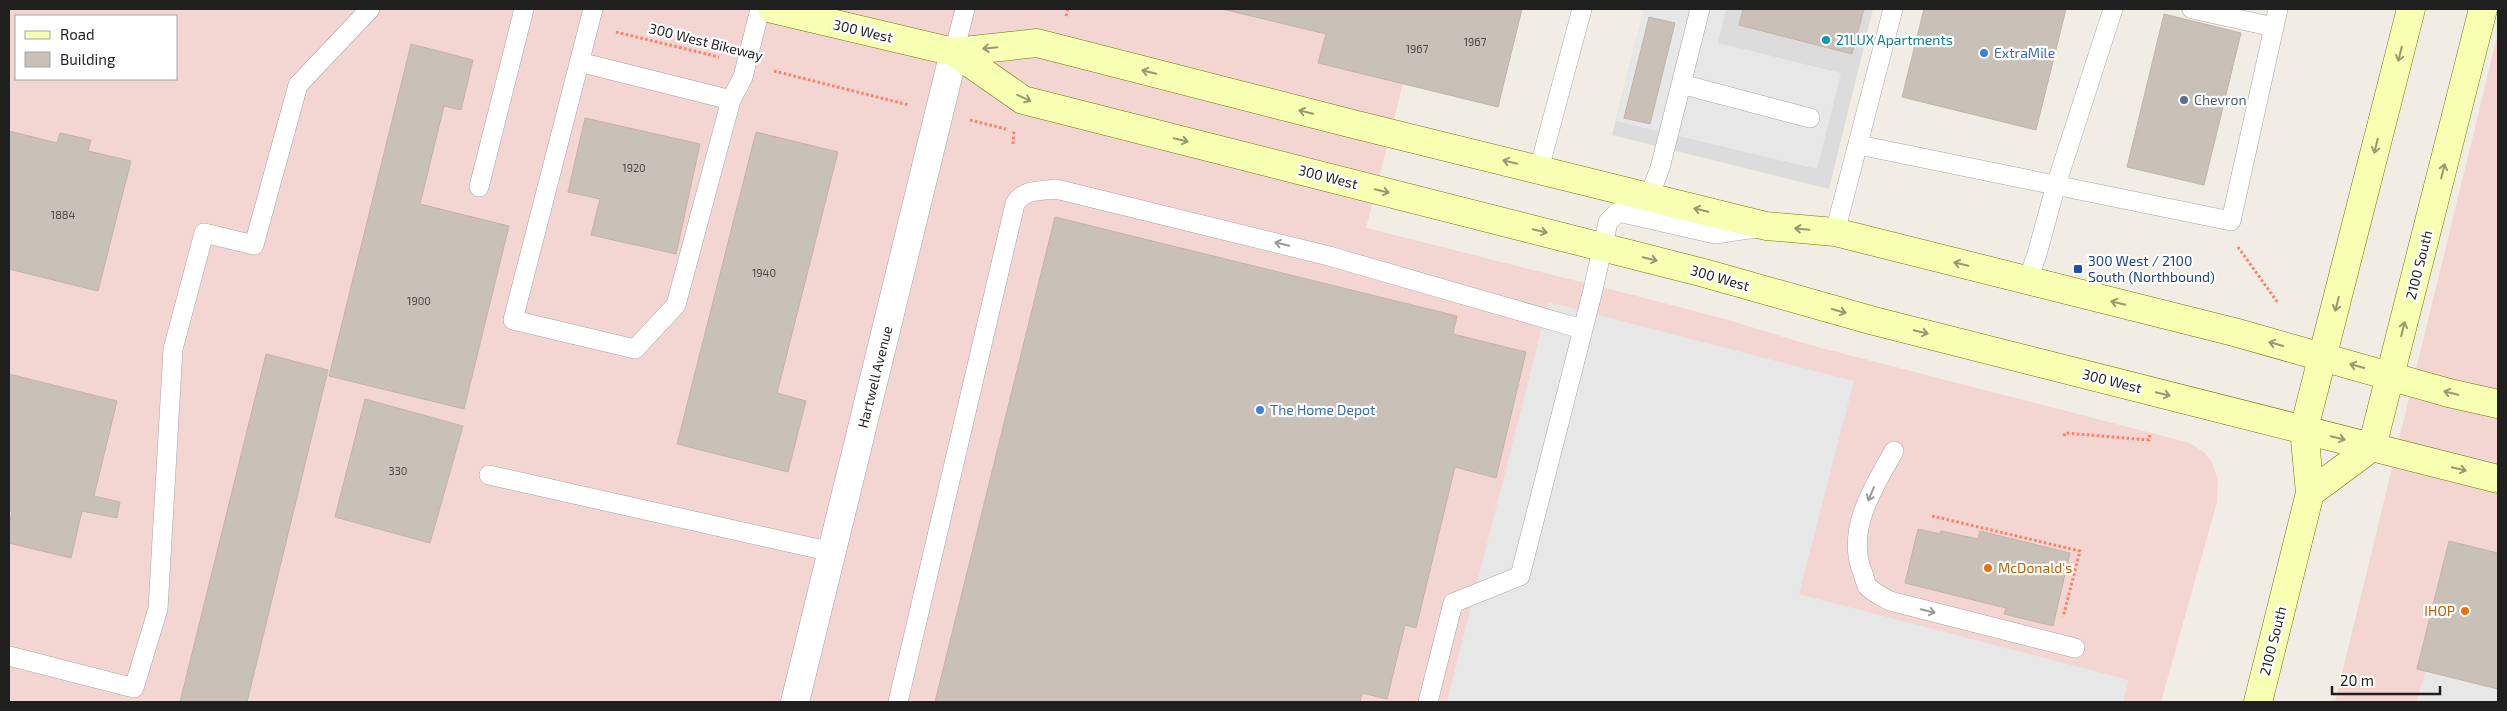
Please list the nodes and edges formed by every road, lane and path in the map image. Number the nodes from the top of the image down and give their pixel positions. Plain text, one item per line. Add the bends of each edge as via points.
1 (370, 9) edge
2 (524, 9) edge
3 (760, 9) edge
4 (772, 9) edge
5 (965, 9) edge
6 (1068, 9) edge
7 (1582, 9) edge
8 (1700, 9) edge
9 (1893, 9) edge
10 (2113, 9) edge
11 (2192, 9) edge
12 (2411, 9) edge
13 (2483, 9) edge
14 (591, 17) edge
15 (1066, 17) dead end
16 (2276, 18) edge
17 (954, 52) junction
18 (580, 62) junction
19 (746, 64) junction
20 (1681, 84) junction
21 (882, 98) dead end
22 (731, 100) junction
23 (1810, 118) dead end
24 (1015, 132) dead end
25 (1013, 144) dead end
26 (1859, 145) junction
27 (1539, 169) junction
28 (2056, 185) junction
29 (479, 187) dead end
30 (1649, 197) junction
31 (2231, 221) junction
32 (1766, 226) junction
33 (1835, 232) junction
34 (1602, 246) junction
35 (2028, 280) junction
36 (2278, 303) dead end
37 (1582, 329) junction
38 (2323, 357) junction
39 (2391, 376) junction
40 (2498, 404) edge
41 (2304, 429) junction
42 (2150, 435) dead end
43 (2064, 436) dead end
44 (2372, 447) junction
45 (1894, 451) dead end
46 (489, 475) dead end
47 (2498, 479) edge
48 (2310, 493) junction
49 (1932, 516) dead end
50 (2038, 535) dead end
51 (2037, 541) junction
52 (832, 552) junction
53 (2056, 644) junction
54 (2075, 648) dead end
55 (9, 656) edge
56 (795, 702) edge
57 (898, 702) edge
58 (1428, 702) edge
59 (2260, 702) edge

1 - 55 lane via 298,86 254,245 204,233 173,349 158,609 134,688
2 - 29 lane
3 - 19 lane
4 - 17 main road, 300 West
5 - 17 lane
6 - 15 path
7 - 27 lane
8 - 20 lane
9 - 26 lane
10 - 28 lane
11 - 16 lane
12 -> 38 main road, 2100 South
39 -> 13 main road, 2100 South
14 - 18 lane
14 - 19 path, 300 West Bikeway
16 - 31 lane
27 -> 17 main road, 300 West via 1037,43
17 -> 34 main road, 300 West via 1023,100
17 - 52 street, Hartwell Avenue
18 - 22 lane
18 - 22 lane via 513,320 635,349 676,305
19 - 21 path, 300 West Bikeway
19 - 22 lane
20 - 23 lane
20 - 30 lane via 1660,168
24 - 25 path
26 - 28 lane
26 - 33 lane
27 - 30 main road, 300 West
28 - 31 lane
28 - 35 lane
32 -> 30 main road, 300 West
31 - 36 path via 2232,239
33 -> 32 main road, 300 West
32 - 34 lane via 1715,234 1618,212 1608,222
35 -> 33 main road, 300 West
34 - 37 lane
34 -> 41 main road, 300 West via 1874,321
38 -> 35 main road, 300 West
37 -> 57 lane via 1330,256 1056,189 1019,196
37 - 58 lane via 1520,576 1452,604
39 -> 38 main road, 300 West
38 - 41 main road, 2100 South
40 -> 39 main road, 300 West
39 - 44 main road, 2100 South
41 -> 44 main road, 300 West
41 - 48 main road, 2100 South
42 - 43 path via 2149,440 2065,433
44 -> 47 main road, 300 West
44 - 48 main road
45 -> 53 lane via 1876,482 1860,523 1857,539 1859,562 1868,586 1890,601
46 - 52 lane
48 - 59 main road, 2100 South
49 - 51 path
50 - 51 path
51 - 53 path via 2080,551
52 - 56 street, Hartwell Avenue
53 - 54 lane

